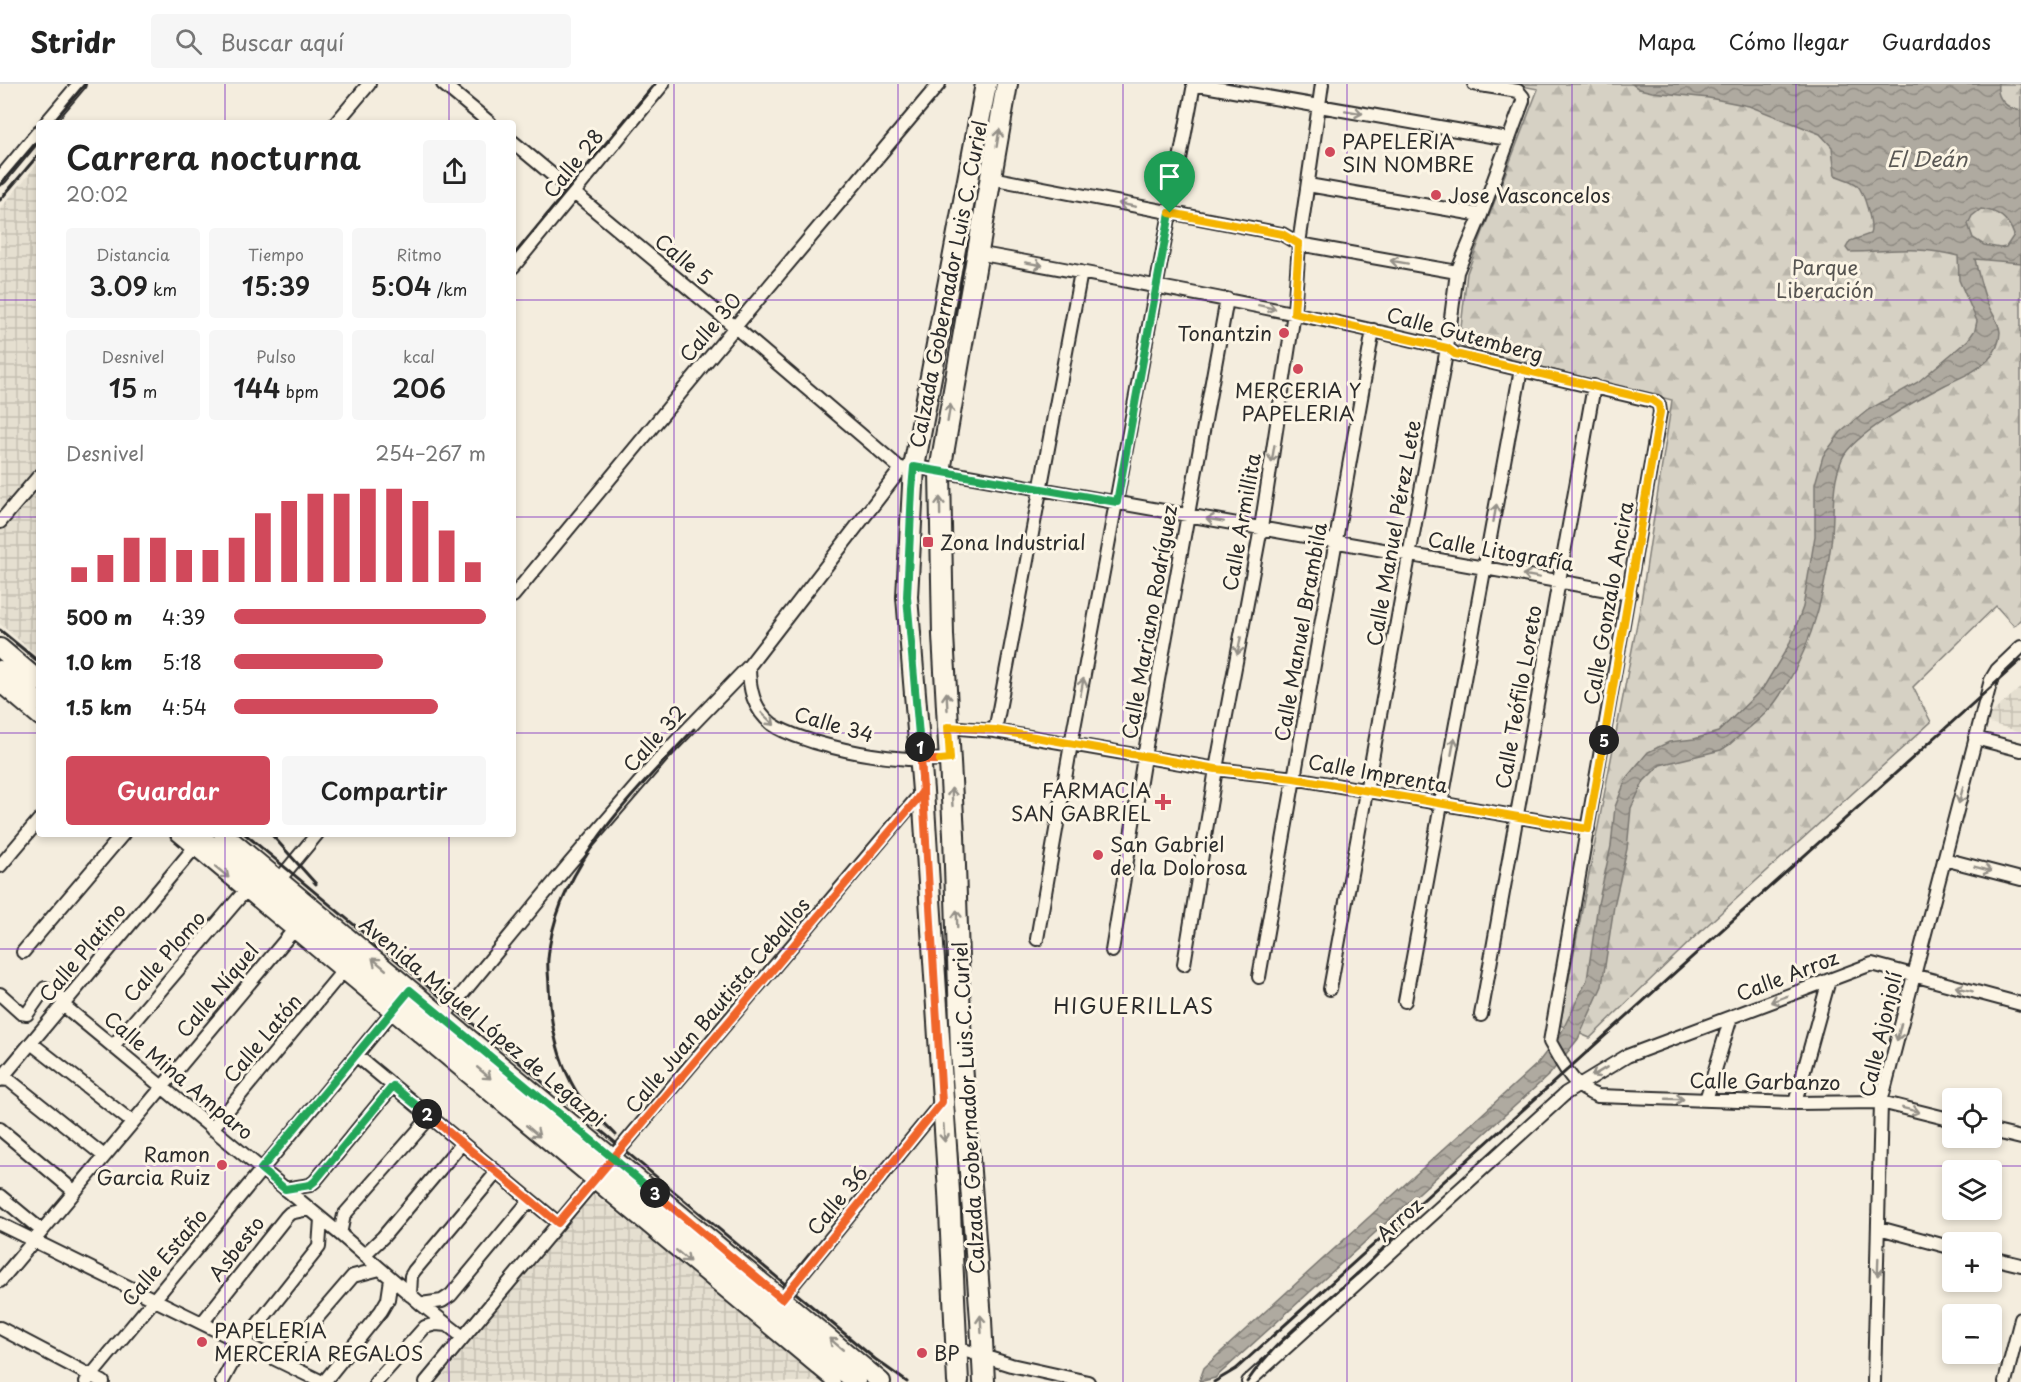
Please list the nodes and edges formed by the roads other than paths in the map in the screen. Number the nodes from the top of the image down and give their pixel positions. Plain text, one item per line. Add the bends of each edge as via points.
1 (79, 84) edge
2 (369, 84) edge
3 (443, 84) edge
4 (663, 84) edge
5 (939, 84) edge
6 (986, 84) edge
7 (1007, 84) edge
8 (1193, 84) edge
9 (1323, 84) edge
10 (1473, 84) edge
11 (1319, 106) junction
12 (49, 120) edge
13 (339, 120) edge
14 (486, 120) edge
15 (36, 135) edge
16 (1508, 139) junction
17 (516, 145) edge
18 (0, 178) edge
19 (992, 178) junction
20 (1308, 185) junction
21 (574, 193) junction
22 (1170, 213) junction
23 (1481, 215) junction
24 (1299, 244) junction
25 (977, 253) junction
26 (516, 263) edge
27 (1081, 272) junction
28 (1457, 272) junction
29 (1156, 287) junction
30 (1227, 299) junction
31 (1294, 313) junction
32 (735, 327) junction
33 (1373, 330) junction
34 (1447, 348) junction
35 (1521, 369) junction
36 (1594, 386) junction
37 (1659, 405) joint
38 (908, 468) junction
39 (940, 471) junction
40 (36, 480) edge
41 (1041, 489) junction
42 (1117, 502) junction
43 (1189, 515) junction
44 (0, 522) edge
45 (1261, 528) junction
46 (1336, 542) junction
47 (1409, 555) junction
48 (1485, 568) junction
49 (1559, 582) junction
50 (516, 592) edge
51 (1630, 594) junction
52 (2021, 647) edge
53 (0, 648) edge
54 (749, 666) junction
55 (0, 670) edge
56 (36, 678) edge
57 (0, 686) edge
58 (36, 700) edge
59 (36, 716) edge
60 (948, 727) junction
61 (995, 730) junction
62 (1976, 738) junction
63 (1071, 744) junction
64 (2021, 750) edge
65 (1144, 757) junction
66 (950, 759) junction
67 (921, 760) junction
68 (1216, 769) junction
69 (1294, 778) junction
70 (1366, 790) junction
71 (923, 791) junction
72 (1443, 804) junction
73 (1516, 817) junction
74 (36, 824) edge
75 (1588, 829) junction
76 (120, 837) edge
77 (225, 837) edge
78 (315, 837) edge
79 (196, 841) edge
80 (1944, 859) junction
81 (0, 867) edge
82 (2021, 879) edge
83 (245, 891) junction
84 (269, 892) junction
85 (293, 931) junction
86 (1037, 939) dead end
87 (1112, 951) dead end
88 (23, 952) dead end
89 (1184, 964) dead end
90 (342, 972) junction
91 (1914, 975) junction
92 (1259, 977) dead end
93 (1829, 980) junction
94 (1330, 989) dead end
95 (0, 994) edge
96 (401, 1002) junction
97 (1405, 1002) dead end
98 (65, 1003) junction
99 (2021, 1004) edge
100 (1481, 1015) dead end
101 (1731, 1017) junction
102 (433, 1029) junction
103 (31, 1043) junction
104 (112, 1046) junction
105 (356, 1055) junction
106 (0, 1079) edge
107 (393, 1086) junction
108 (1577, 1086) junction
109 (162, 1087) junction
110 (1706, 1100) junction
111 (942, 1102) junction
112 (1881, 1102) junction
113 (1795, 1103) junction
114 (430, 1117) junction
115 (1942, 1117) edge
116 (132, 1122) junction
117 (0, 1129) edge
118 (212, 1129) junction
119 (2002, 1133) edge
120 (2021, 1138) edge
121 (462, 1143) junction
122 (104, 1156) junction
123 (261, 1169) junction
124 (603, 1170) junction
125 (497, 1172) junction
126 (285, 1189) junction
127 (74, 1191) junction
128 (0, 1196) edge
129 (529, 1201) junction
130 (309, 1209) junction
131 (321, 1218) junction
132 (558, 1223) junction
133 (0, 1224) edge
134 (1879, 1228) junction
135 (41, 1230) junction
136 (340, 1234) junction
137 (33, 1240) junction
138 (1942, 1245) edge
139 (364, 1255) junction
140 (2002, 1260) edge
141 (2021, 1265) edge
142 (381, 1269) junction
143 (391, 1279) junction
144 (0, 1281) edge
145 (410, 1295) junction
146 (153, 1300) junction
147 (421, 1304) junction
148 (772, 1311) junction
149 (2021, 1319) edge
150 (202, 1323) junction
151 (447, 1325) junction
152 (0, 1328) edge
153 (463, 1337) junction
154 (243, 1343) junction
155 (957, 1347) junction
156 (983, 1357) junction
157 (280, 1361) junction
158 (88, 1379) edge
159 (316, 1381) edge
160 (104, 1382) edge
161 (222, 1382) edge
162 (376, 1382) edge
163 (426, 1382) edge
164 (834, 1382) edge
165 (856, 1382) edge
166 (881, 1382) edge
167 (958, 1382) edge
168 (984, 1382) edge
169 (1088, 1382) edge
170 (1248, 1382) edge
171 (1875, 1382) edge
172 (2005, 1382) edge

1 - 12 street
2 - 13 street
3 - 14 street
4 - 21 street, Calle 28
5 - 32 street, Calle 30
6 - 38 main road, Calzada Gobernador Luis C. Curiel
19 -> 7 main road, Calzada Gobernador Luis C. Curiel
8 - 11 street
8 - 22 street
9 - 11 street, Calle Armillita
10 - 16 street, Calle Manuel Pérez Lete via 1521,93 1523,100
11 -> 16 street
11 - 20 street, Calle Armillita
15 - 18 street
16 - 23 street, Calle Manuel Pérez Lete
17 - 21 street, Calle 5
22 -> 19 street
19 - 25 main road, Calzada Gobernador Luis C. Curiel
20 - 23 street
20 - 24 street, Calle Armillita
21 - 26 street, Calle 28
21 - 32 street, Calle 5
22 - 24 street via 1282,234
22 - 29 street
23 - 28 street, Calle Manuel Pérez Lete
28 -> 24 street
24 - 31 street, Calle Armillita
25 -> 27 street, Calle Gutemberg
39 -> 25 main road, Calzada Gobernador Luis C. Curiel
27 - 29 street, Calle Gutemberg
27 - 41 street
28 - 34 street, Calle Manuel Pérez Lete
29 - 30 street, Calle Gutemberg
29 - 42 street
30 -> 31 street, Calle Gutemberg
30 - 43 street, Calle Mariano Rodríguez
31 - 33 street, Calle Gutemberg
31 -> 45 street, Calle Armillita
32 - 38 street, Calle 5
32 - 50 street, Calle 30
33 - 34 street, Calle Gutemberg
33 - 46 street, Calle Manuel Brambila
34 - 35 street, Calle Gutemberg via 1455,354
34 - 47 street, Calle Manuel Pérez Lete
35 - 36 street, Calle Gutemberg
48 -> 35 street
36 - 37 street, Calle Gutemberg
36 - 49 street, Calle Teófilo Loreto
37 - 51 street, Calle Gonzalo Ancira
38 - 39 street, Calle Litografía
38 - 54 street, Calle 32
38 - 67 main road, Calzada Gobernador Luis C. Curiel via 912,489 907,597
39 - 41 street, Calle Litografía
60 -> 39 main road, Calzada Gobernador Luis C. Curiel
40 - 44 street
41 - 42 street, Calle Litografía
41 - 61 street
42 - 43 street, Calle Litografía
63 -> 42 street
45 -> 43 street, Calle Litografía
43 - 65 street, Calle Mariano Rodríguez
45 - 46 street, Calle Litografía
45 -> 68 street, Calle Armillita
46 - 47 street, Calle Litografía
46 - 69 street, Calle Manuel Brambila
47 - 48 street, Calle Litografía
47 - 70 street, Calle Manuel Pérez Lete
49 -> 48 street, Calle Litografía
72 -> 48 street
49 - 51 street, Calle Litografía
49 - 73 street, Calle Teófilo Loreto
51 - 75 street, Calle Gonzalo Ancira
52 - 62 street, Calle Ajonjolí via 1991,680
53 - 56 main road
54 -> 67 street, Calle 34 via 749,686 755,702 772,723 787,732 868,756
54 - 102 street, Calle 32 via 663,755
55 - 58 main road
57 - 59 street
60 - 61 street, Calle Imprenta
60 - 66 main road, Calzada Gobernador Luis C. Curiel
61 - 63 street, Calle Imprenta
62 - 64 street
62 -> 80 street, Calle Ajonjolí
63 - 65 street, Calle Imprenta
63 - 86 street
65 - 68 street, Calle Imprenta
65 - 87 street, Calle Mariano Rodríguez
66 - 67 street, Calle 34
156 -> 66 main road, Calzada Gobernador Luis C. Curiel via 961,1051
67 - 71 main road, Calzada Gobernador Luis C. Curiel
68 - 69 street, Calle Imprenta
68 - 89 street, Calle Armillita
69 - 70 street, Calle Imprenta
69 - 92 street, Calle Manuel Brambila
70 - 72 street, Calle Imprenta
70 - 94 street, Calle Manuel Pérez Lete
71 - 111 main road, Calzada Gobernador Luis C. Curiel
71 - 124 street, Calle Juan Bautista Ceballos
72 - 73 street, Calle Imprenta
72 - 97 street
73 - 75 street, Calle Imprenta
73 - 100 street, Calle Teófilo Loreto
74 - 81 street
75 - 108 street, Calle Gonzalo Ancira via 1550,1042
76 - 88 street
77 - 84 main road, Avenida Miguel López de Legazpi
78 - 84 street
79 -> 83 street, Avenida Miguel López de Legazpi
79 - 84 main road, Avenida Miguel López de Legazpi
79 - 98 street, Calle Platino
80 -> 82 street
80 - 91 street, Calle Ajonjolí
83 - 84 street, Avenida Miguel López de Legazpi
83 - 104 street, Calle Plomo
84 - 85 street, Avenida Miguel López de Legazpi
84 - 96 main road, Avenida Miguel López de Legazpi
85 - 90 street, Avenida Miguel López de Legazpi
85 - 109 street, Calle Níquel
90 - 96 street, Avenida Miguel López de Legazpi
90 - 118 street, Calle Latón
91 - 93 street, Calle Arroz via 1872,964
99 -> 91 street, Calle Arroz
91 -> 112 street, Calle Ajonjolí
93 -> 101 street, Calle Arroz
93 - 113 street
95 - 98 street, Calle Mina Amparo via 27,1014 45,988
96 - 102 main road, Avenida Miguel López de Legazpi
96 - 105 street, Calle Estaño
98 - 103 street, Calle Platino
98 - 104 street, Calle Mina Amparo
101 -> 108 street, Calle Arroz via 1627,1056
101 - 110 street
102 - 124 main road, Avenida Miguel López de Legazpi
103 - 106 street, Calle Platino
103 - 116 street
104 - 109 street, Calle Mina Amparo
105 - 107 street
105 - 123 street, Calle Estaño
106 - 122 street via 9,1080
107 - 114 street
107 - 126 street via 315,1181
108 -> 110 street, Calle Garbanzo via 1598,1096
108 - 170 street, Arroz
109 - 116 street, Calle Níquel
109 - 118 street, Calle Mina Amparo
110 - 113 street, Calle Garbanzo
111 - 148 street, Calle 36
111 -> 155 main road, Calzada Gobernador Luis C. Curiel
112 - 113 street, Calle Garbanzo
112 -> 115 street, Calle Garbanzo
112 - 134 street, Calle Ajonjolí
114 - 121 street
114 - 136 street via 344,1215
116 - 122 street, Calle Níquel
117 - 127 street
118 - 123 street, Calle Mina Amparo
119 - 120 street
121 - 125 street
121 - 139 street
122 - 127 street, Calle Níquel
123 - 126 street, Calle Mina Amparo
123 - 146 street, Calle Estaño
124 - 132 street, Calle Juan Bautista Ceballos
124 - 148 main road, Avenida Miguel López de Legazpi
125 - 129 street
125 - 145 street via 414,1271
126 - 130 street, Calle Mina Amparo
127 - 135 street, Calle Níquel
128 - 135 street
129 - 132 street
129 - 147 street via 451,1295 442,1301
130 - 131 street, Calle Mina Amparo
130 - 150 street, Asbesto via 286,1217
131 - 136 street, Calle Mina Amparo
131 - 154 street via 319,1247
132 - 153 street, Calle Juan Bautista Ceballos
133 - 137 street
134 - 138 street
134 -> 171 street, Calle Ajonjolí
135 - 137 street, Calle Níquel
136 - 139 street, Calle Mina Amparo
137 - 144 street, Calle Níquel
137 - 146 street
139 - 142 street, Calle Mina Amparo
140 - 141 street
142 - 143 street, Calle Mina Amparo
142 - 157 street via 353,1276
143 - 145 street, Calle Mina Amparo
143 - 159 street via 388,1299 381,1311
145 - 147 street, Calle Mina Amparo
146 - 150 street
146 - 158 street, Calle Estaño
147 - 151 street, Calle Mina Amparo
148 - 164 street, Avenida Miguel López de Legazpi
148 - 165 main road, Avenida Miguel López de Legazpi
166 -> 148 main road, Avenida Miguel López de Legazpi
149 - 172 street
150 - 154 street
151 - 153 street, Calle Mina Amparo
151 - 162 street via 425,1327
152 - 158 street
153 - 163 street, Calle Juan Bautista Ceballos
154 - 157 street
154 - 161 street
155 - 156 street
155 - 167 main road, Calzada Gobernador Luis C. Curiel
156 - 168 main road, Calzada Gobernador Luis C. Curiel
156 - 169 street
157 - 159 street
158 - 160 street

